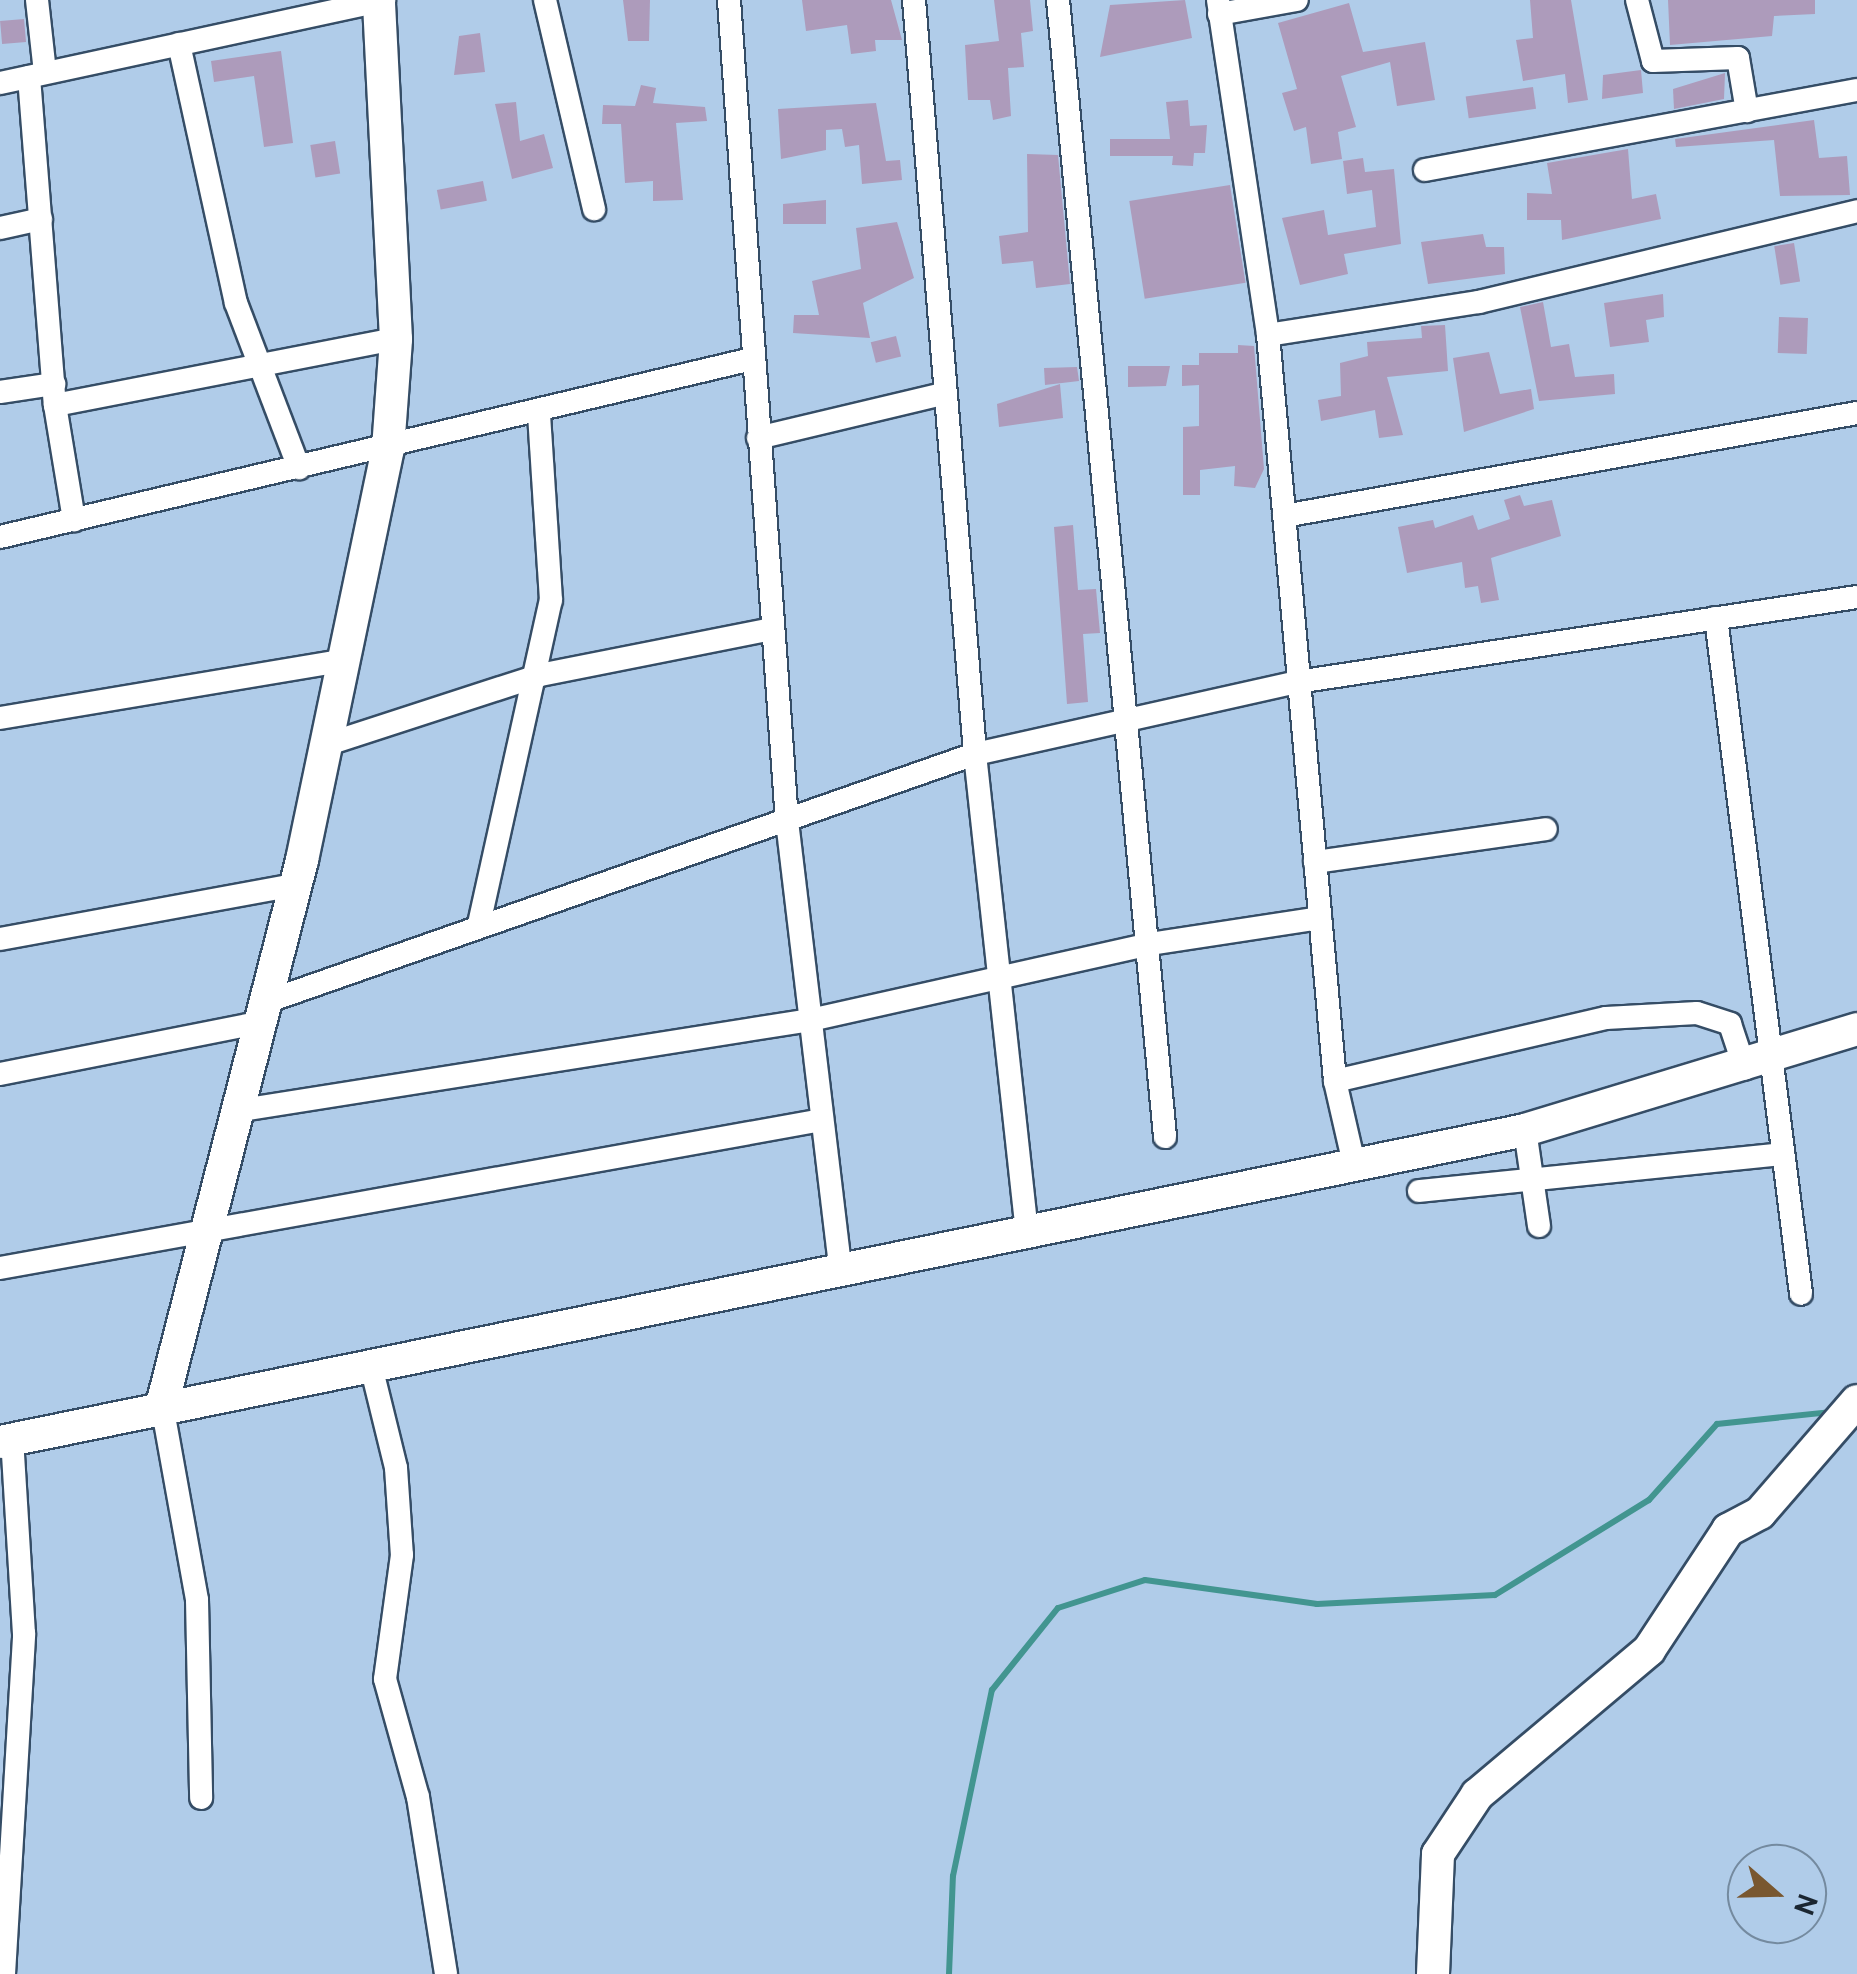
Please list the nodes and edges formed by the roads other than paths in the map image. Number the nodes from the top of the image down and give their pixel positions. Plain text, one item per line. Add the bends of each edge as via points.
1 (37, 0) edge
2 (380, 0) edge
3 (545, 0) edge
4 (728, 0) edge
5 (914, 0) edge
6 (1058, 0) edge
7 (1298, 0) edge
8 (1636, 0) edge
9 (1218, 7) edge
10 (179, 44) junction
11 (37, 75) junction
12 (0, 83) edge
13 (1857, 90) edge
14 (1747, 111) junction
15 (1426, 170) dead end
16 (594, 210) dead end
17 (1857, 211) edge
18 (40, 219) junction
19 (0, 228) edge
20 (1268, 335) junction
21 (396, 339) junction
22 (752, 359) junction
23 (260, 365) junction
24 (0, 392) edge
25 (54, 394) junction
26 (943, 394) junction
27 (538, 412) junction
28 (1857, 413) edge
29 (758, 438) junction
30 (388, 448) junction
31 (298, 468) junction
32 (1284, 516) junction
33 (74, 520) junction
34 (0, 537) edge
35 (1857, 597) edge
36 (1716, 618) junction
37 (772, 630) junction
38 (348, 660) junction
39 (540, 675) junction
40 (1297, 682) junction
41 (1128, 715) junction
42 (0, 718) edge
43 (328, 744) junction
44 (975, 754) junction
45 (786, 821) junction
46 (1546, 830) dead end
47 (1315, 862) junction
48 (295, 884) junction
49 (1320, 918) junction
50 (478, 924) junction
51 (0, 939) edge
52 (1150, 944) junction
53 (998, 981) junction
54 (261, 1013) junction
55 (810, 1020) junction
56 (1857, 1030) edge
57 (1776, 1054) junction
58 (1746, 1069) junction
59 (0, 1074) edge
60 (1334, 1081) junction
61 (235, 1112) junction
62 (822, 1120) junction
63 (1525, 1130) junction
64 (1165, 1137) dead end
65 (1783, 1154) junction
66 (1354, 1164) junction
67 (1534, 1181) junction
68 (1419, 1190) dead end
69 (1540, 1226) dead end
70 (204, 1231) junction
71 (1026, 1235) junction
72 (0, 1268) edge
73 (840, 1273) junction
74 (1800, 1294) dead end
75 (371, 1366) junction
76 (1857, 1402) edge
77 (162, 1405) junction
78 (6, 1440) edge
79 (201, 1798) dead end
80 (4, 1974) edge
81 (446, 1974) edge
82 (1433, 1974) edge

1 - 11 street
2 - 10 street
2 - 21 street
3 - 16 street
4 - 22 street
5 - 26 street
6 - 41 street
7 - 9 street
8 - 14 street via 1653,61 1738,58
9 - 20 street
10 - 11 street
10 - 23 street via 236,303
11 - 12 street
11 - 18 street
13 - 14 street
14 - 15 street
17 - 20 street via 1480,302
18 - 19 street
18 - 25 street
20 - 32 street
21 - 23 street
21 - 30 street
22 - 27 street
22 - 29 street
23 - 25 street
23 - 31 street
24 - 25 street
25 - 33 street
26 - 29 street
26 - 44 street
27 - 30 street
27 - 39 street via 551,508
28 - 32 street
29 - 37 street
30 - 31 street
30 - 38 street
31 - 33 street
32 - 40 street
33 - 34 street
35 - 36 street
36 - 40 street
36 - 57 street
37 - 39 street
37 - 45 street
38 - 42 street
38 - 43 street
39 - 43 street
39 - 50 street
40 - 41 street
40 - 47 street
41 - 44 street
41 - 52 street
43 - 48 street
44 - 45 street
44 - 53 street
45 - 50 street
45 - 55 street
46 - 47 street
47 - 49 street
48 - 51 street
48 - 54 street
49 - 52 street
49 - 60 street
50 - 54 street
52 - 53 street
52 - 64 street
53 - 55 street
53 - 71 street
54 - 59 street
54 - 61 street
55 - 61 street
55 - 62 street
56 - 57 street
57 - 58 street
57 - 65 street
58 - 60 street via 1730,1024 1697,1013 1606,1018
58 - 63 street
60 - 66 street
61 - 70 street
62 - 70 street
62 - 73 street
63 - 66 street
63 - 67 street
65 - 67 street
65 - 74 street
66 - 71 street
67 - 68 street
67 - 69 street
70 - 72 street
70 - 77 street
71 - 73 street
73 - 75 street
75 - 77 street
75 - 81 street via 396,1468 402,1555 385,1679 418,1797
76 - 82 street via 1760,1513 1728,1530 1650,1650 1477,1795 1438,1854
77 - 78 street
77 - 79 street via 197,1600
78 - 80 street via 24,1634

